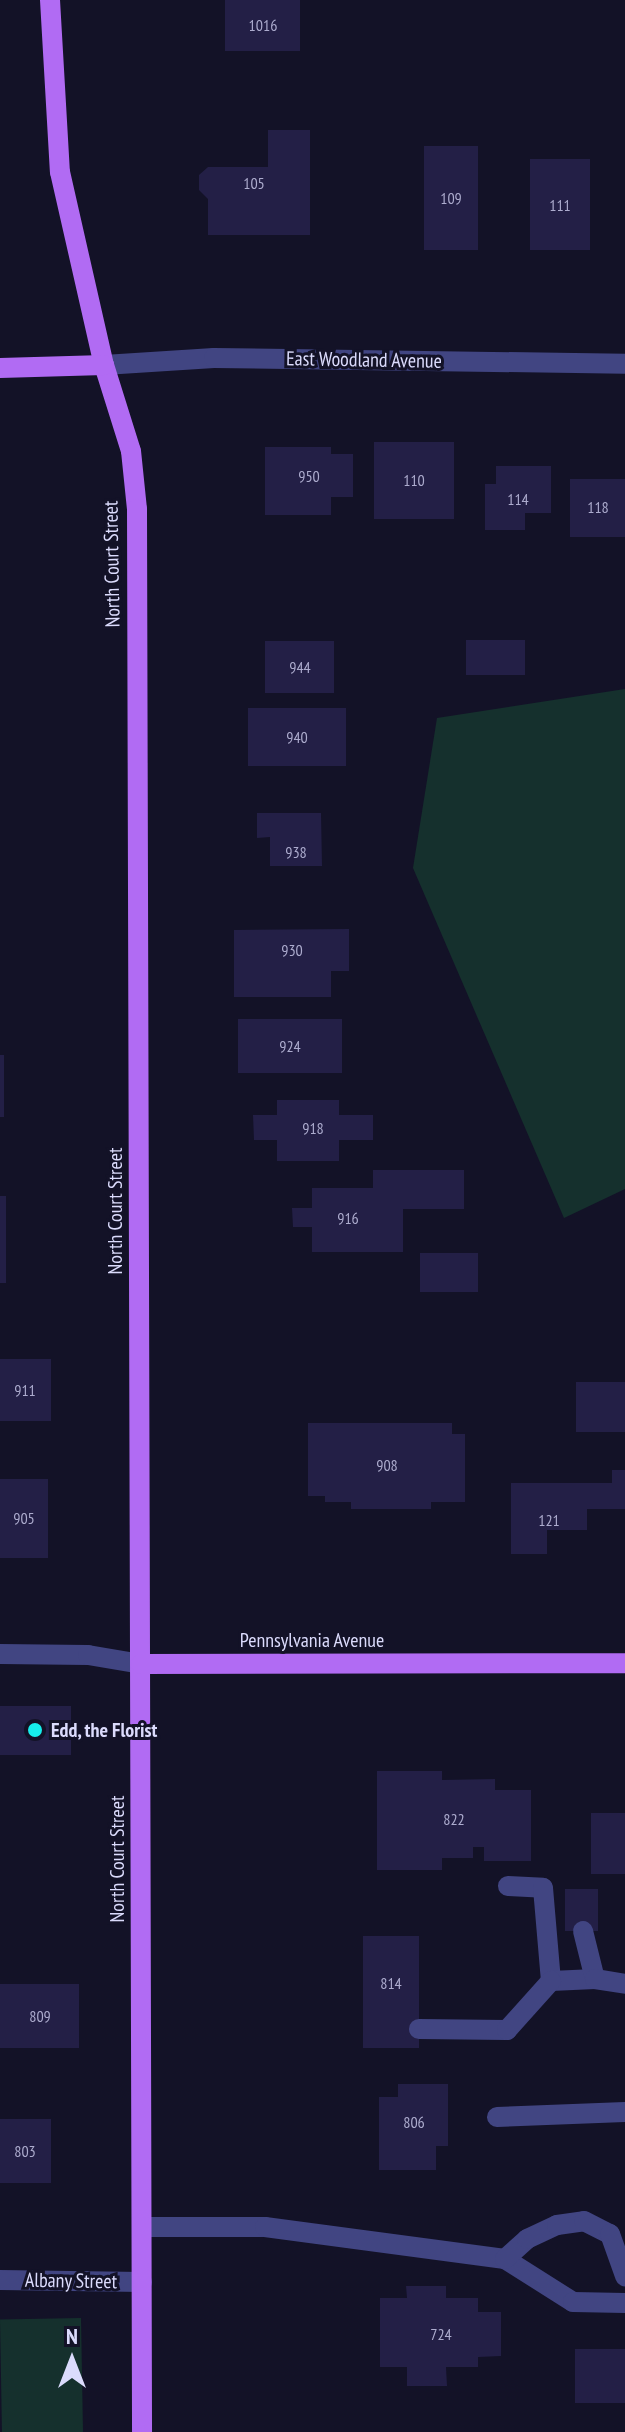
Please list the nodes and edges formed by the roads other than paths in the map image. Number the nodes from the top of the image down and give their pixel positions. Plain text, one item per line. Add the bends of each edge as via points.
1 (50, 0) edge
2 (625, 364) edge
3 (104, 365) junction
4 (0, 368) edge
5 (0, 1654) edge
6 (625, 1663) edge
7 (141, 1664) junction
8 (508, 1886) dead end
9 (583, 1931) dead end
10 (595, 1979) junction
11 (551, 1981) junction
12 (625, 1984) edge
13 (419, 2029) dead end
14 (625, 2112) edge
15 (497, 2117) dead end
16 (142, 2227) junction
17 (505, 2259) junction
18 (625, 2276) edge
19 (0, 2280) edge
20 (142, 2282) junction
21 (625, 2303) edge
22 (142, 2432) edge

1 - 3 main road, North Court Street via 60,172
2 - 3 street, East Woodland Avenue via 214,358
3 - 4 main road
3 - 7 main road, North Court Street via 131,451 137,509
5 - 7 street, Pennsylvania Avenue via 88,1655
6 - 7 main road, Pennsylvania Avenue
7 - 16 main road, North Court Street
8 - 11 street via 543,1888
9 - 10 street
10 - 11 street
10 - 12 street
11 - 13 street via 507,2030
14 - 15 street
16 - 17 street via 265,2227
16 - 20 main road, North Court Street
17 - 18 street via 527,2239 557,2225 584,2221 610,2234
17 - 21 street via 573,2302
19 - 20 street, Albany Street
20 - 22 main road, North Court Street

